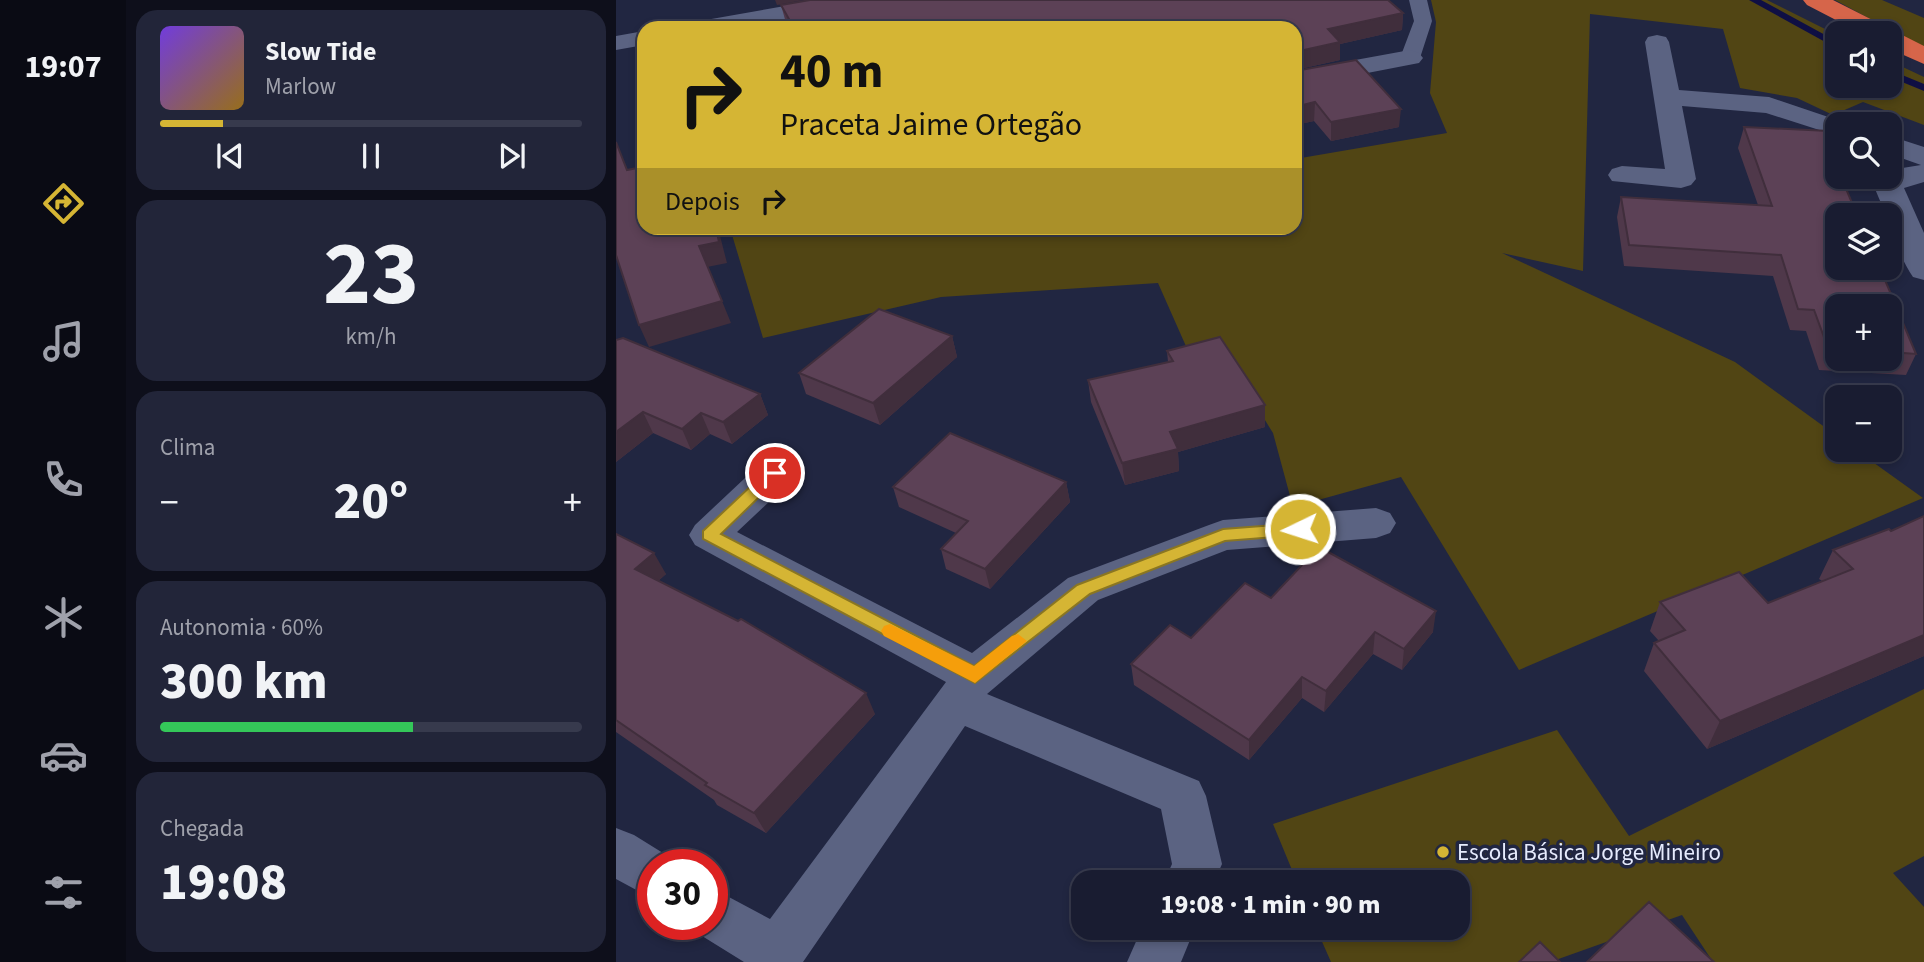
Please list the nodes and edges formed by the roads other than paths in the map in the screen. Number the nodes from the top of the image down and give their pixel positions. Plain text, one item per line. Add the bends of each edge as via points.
1 (859, 0) edge
2 (1418, 0) edge
3 (1815, 0) edge
4 (756, 21) edge
5 (1856, 21) edge
6 (637, 39) edge
7 (1657, 42) dead end
8 (616, 43) edge
9 (1902, 45) edge
10 (1924, 56) edge
11 (1410, 58) joint
12 (1302, 78) edge
13 (1668, 97) junction
14 (1825, 125) edge
15 (1902, 149) edge
16 (1924, 157) edge
17 (1924, 173) edge
18 (1622, 175) dead end
19 (1902, 176) edge
20 (1890, 189) edge
21 (1924, 270) edge
22 (775, 473) dead end
23 (1376, 523) dead end
24 (965, 688) junction
25 (616, 851) edge
26 (637, 865) edge
27 (1194, 870) edge
28 (728, 924) edge
29 (1164, 940) edge
30 (774, 957) edge
31 (1154, 962) edge

1 - 4 street
2 - 11 lane via 1423,21
3 - 5 highway
6 - 8 street
7 - 13 street
9 - 10 highway
11 - 12 street
13 - 14 street via 1769,105
13 - 18 street via 1681,179
15 - 16 street
17 - 19 street
20 - 21 street
22 - 24 street via 709,535
23 - 24 street via 1223,535 1083,589
24 - 27 street via 1182,796 1197,864
24 - 30 street
25 - 26 street
28 - 30 street
29 - 31 street

